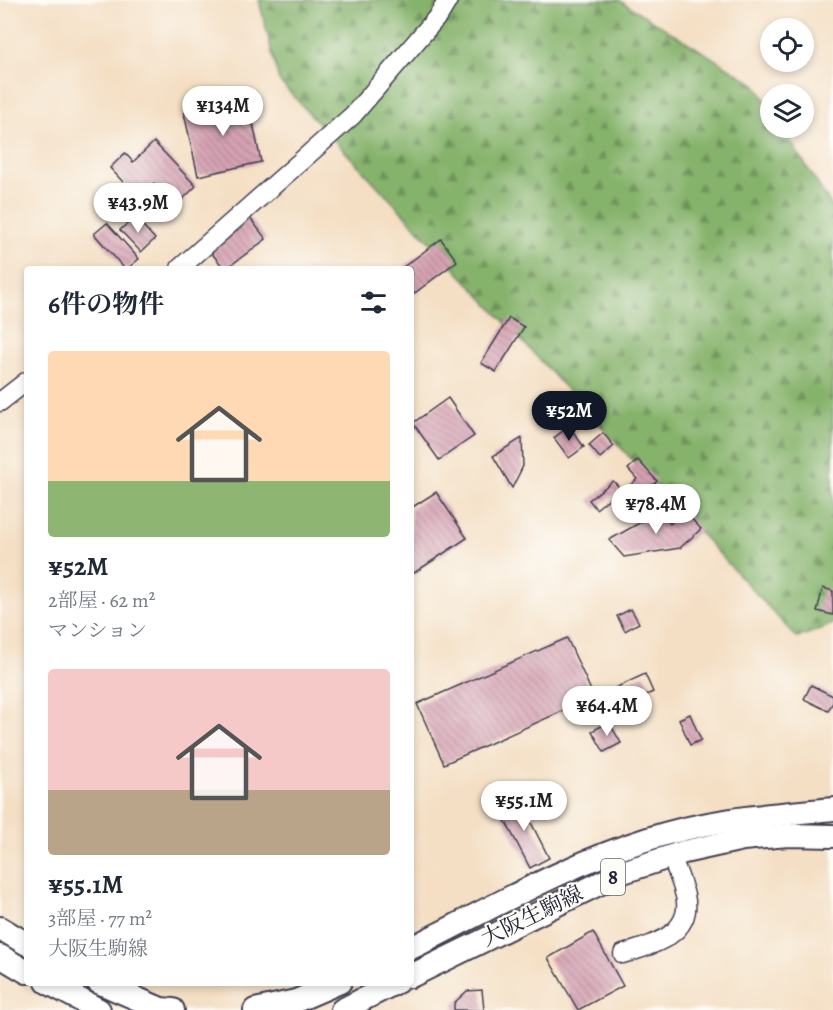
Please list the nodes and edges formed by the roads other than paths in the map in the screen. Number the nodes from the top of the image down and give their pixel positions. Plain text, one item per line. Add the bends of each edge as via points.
1 (448, 0) edge
2 (182, 266) edge
3 (24, 383) edge
4 (0, 402) edge
5 (833, 809) edge
6 (833, 836) edge
7 (672, 856) junction
8 (0, 928) edge
9 (24, 942) edge
10 (414, 946) edge
11 (623, 954) dead end
12 (0, 956) edge
13 (24, 970) edge
14 (414, 975) edge
15 (54, 986) edge
16 (107, 986) edge
17 (331, 986) edge
18 (389, 986) edge
19 (99, 1010) edge
20 (173, 1010) edge
21 (255, 1010) edge
22 (342, 1010) edge

1 - 2 street via 352,115
3 - 4 street
5 - 10 main road, 大阪生駒線 / 8 via 721,820 648,838 567,870
6 - 7 main road, 大阪生駒線 / 8 via 743,840
7 - 11 street via 686,903 684,917 678,928 662,940
7 - 14 main road, 大阪生駒線 / 8 via 623,872
8 - 9 main road
12 - 13 main road
15 - 19 main road
16 - 20 main road via 161,1009
17 - 21 main road via 296,1001
18 - 22 main road

